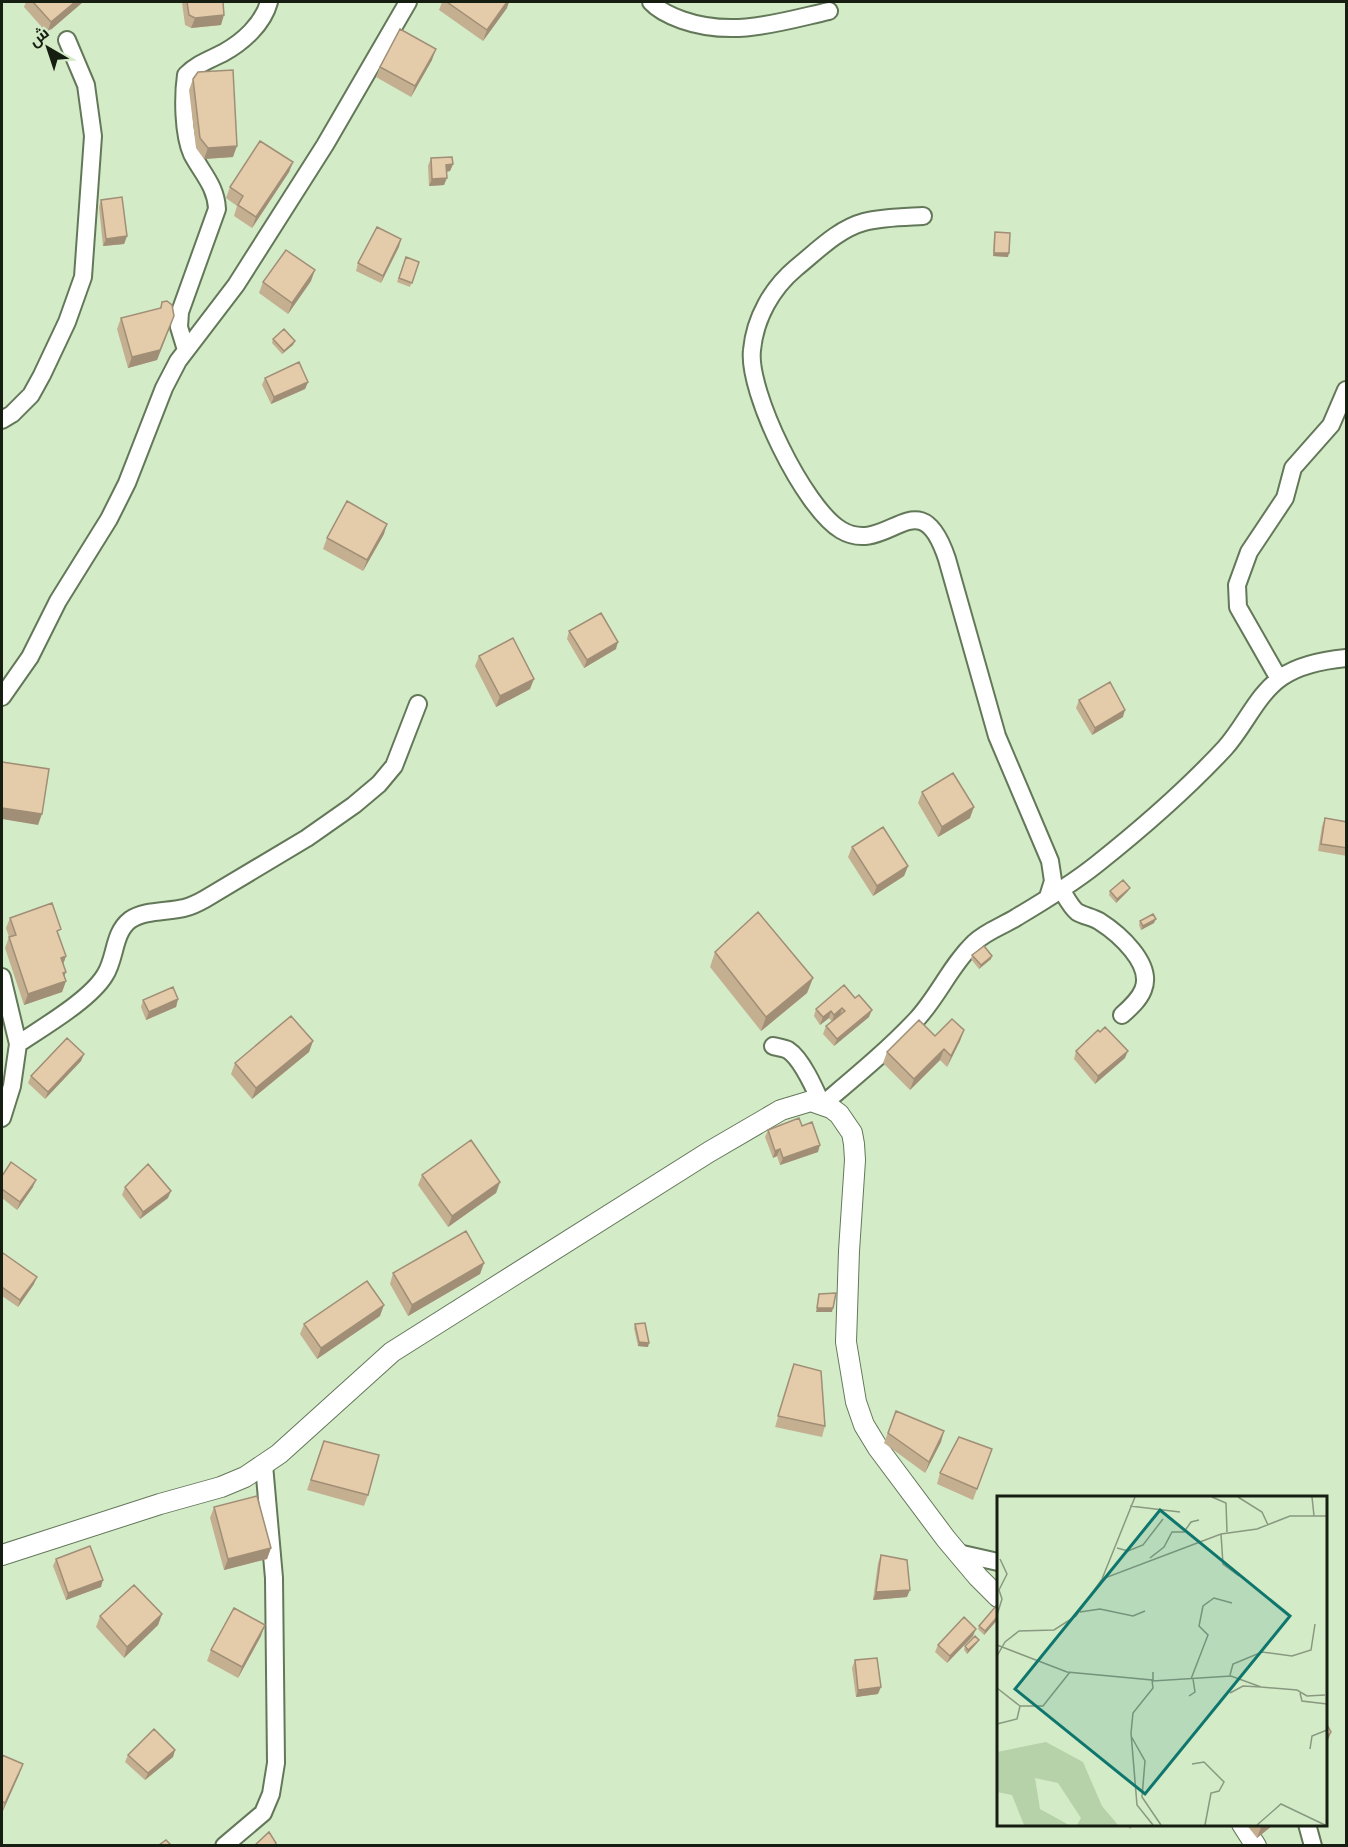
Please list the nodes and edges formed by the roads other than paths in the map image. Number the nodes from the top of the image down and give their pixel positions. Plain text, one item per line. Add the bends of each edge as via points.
1 (269, 2) edge
2 (408, 2) edge
3 (651, 2) edge
4 (829, 11) dead end
5 (67, 40) dead end
6 (923, 216) dead end
7 (186, 350) junction
8 (1347, 390) edge
9 (2, 420) edge
10 (1347, 658) edge
11 (1279, 679) junction
12 (2, 697) edge
13 (418, 704) dead end
14 (1054, 893) junction
15 (2, 977) edge
16 (1122, 1015) dead end
17 (18, 1044) junction
18 (773, 1046) dead end
19 (822, 1104) junction
20 (2, 1118) edge
21 (264, 1465) junction
22 (958, 1553) junction
23 (2, 1556) edge
24 (997, 1562) edge
25 (997, 1596) edge
26 (1243, 1826) edge
27 (1308, 1826) edge
28 (224, 1845) edge
29 (1256, 1845) edge
30 (1313, 1845) edge

1 - 7 street via 265,15 242,41 186,75 184,110 191,151 215,192 217,208 180,312 179,327
2 - 7 street via 320,154 236,285
3 - 4 street via 670,16 698,26 723,29
5 - 9 street via 86,85 93,136 84,277 68,322 42,375 30,395
6 - 14 street via 875,220 850,227 787,276 764,308 755,330 751,353 755,381 801,484 835,525 851,534 866,535 917,519 928,524 937,536 997,736 1050,861
7 - 12 street via 164,388 109,519 58,601 30,657
8 - 11 street via 1331,425 1293,468 1285,498 1249,552 1237,585 1238,607
10 - 11 street via 1302,668
11 - 14 street via 1214,759 1134,834
13 - 17 street via 394,766 366,796 205,899 182,909 131,919 121,930 110,967 98,984
14 - 16 street via 1100,922 1137,956 1145,983 1139,998
14 - 19 street via 977,940 954,964 918,1018
15 - 17 street
17 - 20 street via 12,1086
18 - 19 street via 787,1050 801,1065
19 - 21 street via 811,1101 768,1117 420,1333 392,1352
19 - 22 street via 846,1122 854,1144 846,1342 856,1402 878,1448
21 - 23 street via 221,1487
21 - 28 street via 274,1578 276,1763 271,1794 262,1813
22 - 24 street
22 - 25 street
26 - 29 street
27 - 30 street

